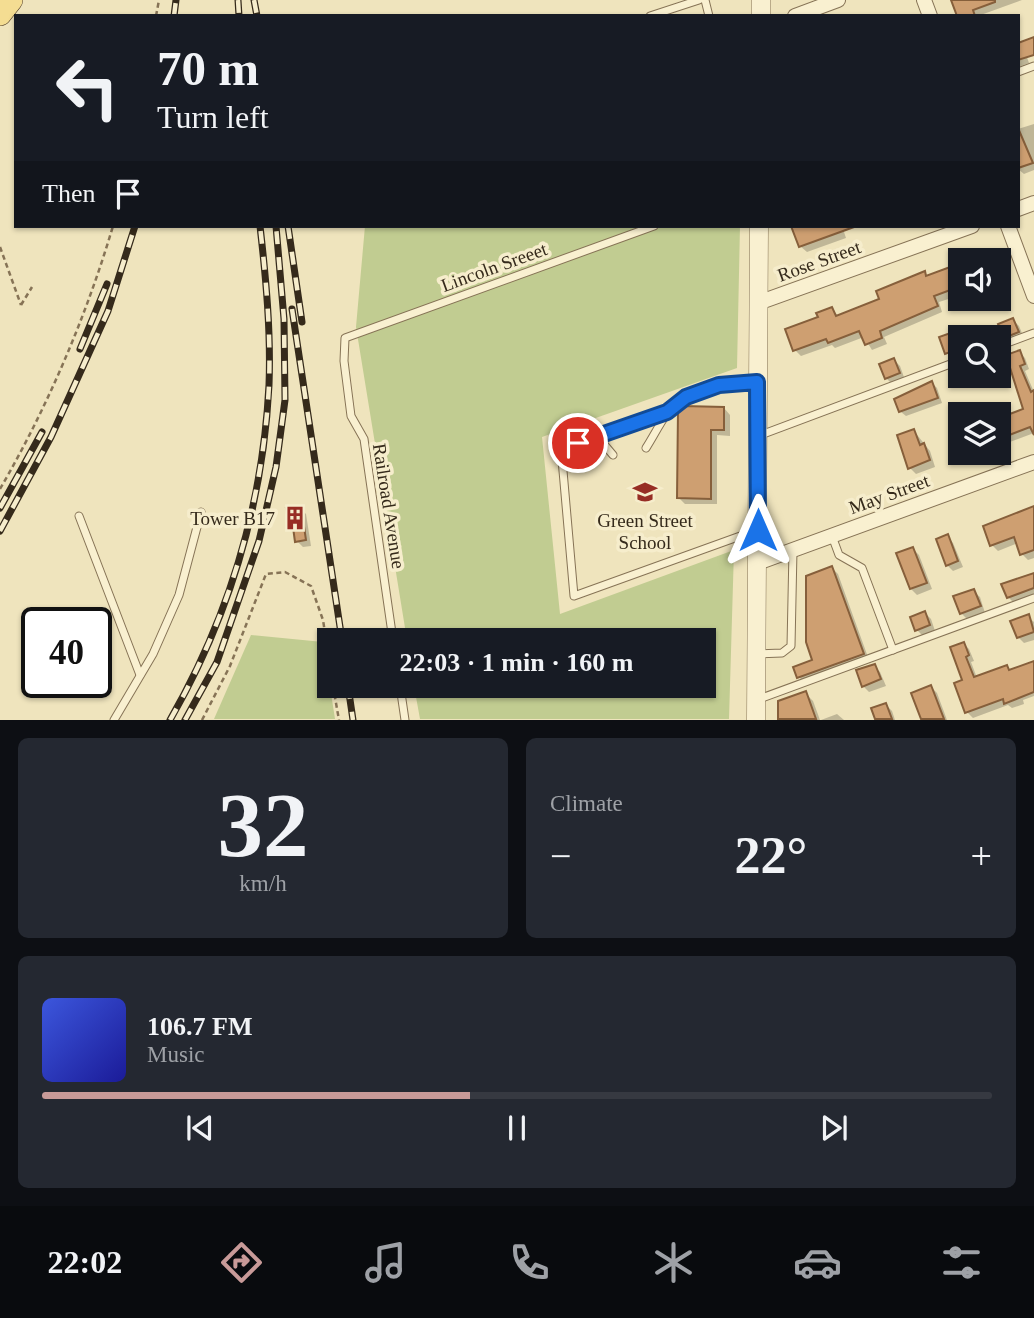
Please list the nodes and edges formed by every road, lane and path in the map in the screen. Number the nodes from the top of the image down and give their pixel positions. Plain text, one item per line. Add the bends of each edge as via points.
1 (11, 0) edge
2 (702, 0) edge
3 (838, 0) edge
4 (0, 14) edge
5 (656, 14) edge
6 (800, 14) edge
7 (112, 228) edge
8 (648, 228) edge
9 (759, 228) edge
10 (966, 228) edge
11 (1009, 228) edge
12 (0, 247) edge
13 (32, 287) dead end
14 (1034, 296) edge
15 (758, 303) junction
16 (1034, 333) edge
17 (345, 338) joint
18 (1011, 342) edge
19 (948, 365) edge
20 (757, 382) junction
21 (667, 412) junction
22 (597, 436) junction
23 (757, 436) junction
24 (646, 448) dead end
25 (613, 455) dead end
26 (1034, 462) edge
27 (0, 489) edge
28 (201, 512) dead end
29 (79, 516) dead end
30 (758, 530) junction
31 (832, 536) junction
32 (793, 550) junction
33 (757, 563) junction
34 (1034, 598) edge
35 (324, 628) edge
36 (391, 628) edge
37 (893, 650) junction
38 (757, 654) junction
39 (140, 675) junction
40 (335, 698) edge
41 (402, 698) edge
42 (756, 700) junction
43 (114, 719) edge
44 (202, 719) edge
45 (339, 719) edge
46 (405, 719) edge
47 (756, 719) edge

1 - 4 main road
2 - 5 lane
3 - 6 street
7 - 27 path via 76,336
8 - 17 lane, Lincoln Sreeet
9 - 15 street
10 - 15 street, Rose Street
11 - 14 street
12 - 13 path via 21,305
15 - 20 street
16 - 18 lane
17 - 36 lane, Railroad Avenue via 351,416 365,439
19 - 23 lane
20 - 21 lane via 719,385 686,397
20 - 23 street
21 - 22 lane
21 - 24 lane
22 - 25 lane
22 - 30 lane via 561,448 574,596
23 - 30 street
26 - 31 street, May Street
28 - 39 lane via 178,595
29 - 39 lane
30 - 33 street
31 - 32 street, May Street
31 - 37 lane via 839,555 862,568
32 - 33 street, May Street
32 - 38 lane via 791,646 782,653
33 - 38 street
34 - 37 lane
35 - 44 path via 311,586 285,572 266,574 230,666
37 - 42 lane
38 - 42 street
39 - 43 lane
40 - 45 path
41 - 46 lane
42 - 47 street

